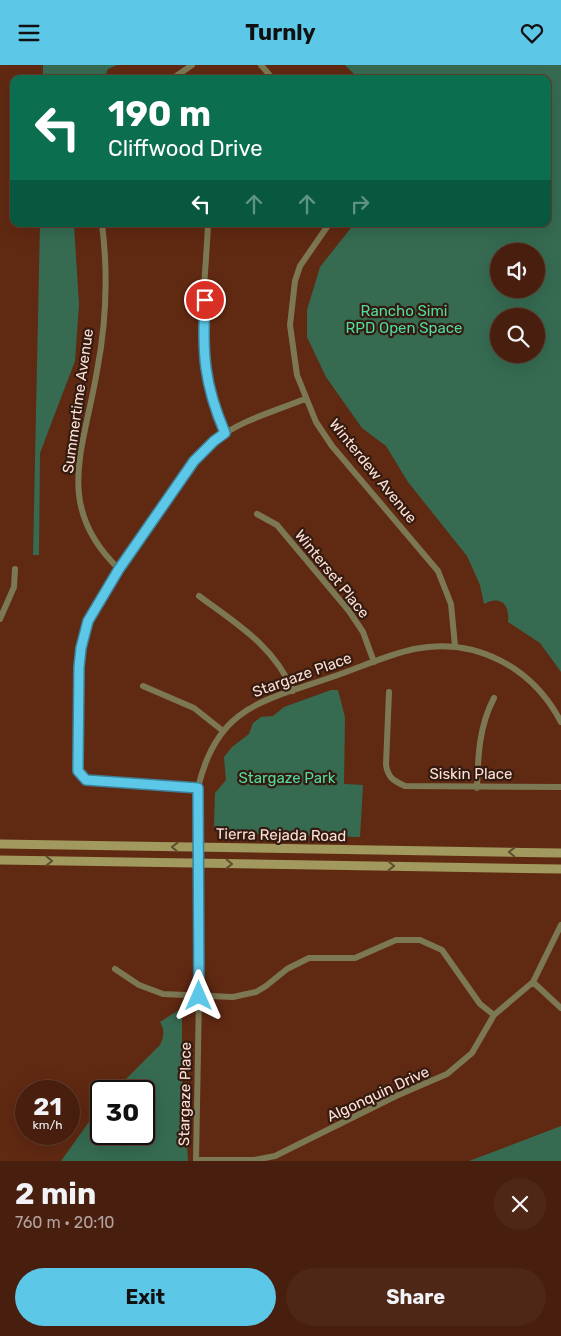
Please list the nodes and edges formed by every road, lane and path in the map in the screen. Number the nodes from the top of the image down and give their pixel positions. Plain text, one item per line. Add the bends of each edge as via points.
1 (192, 65) edge
2 (261, 65) edge
3 (178, 75) edge
4 (270, 75) edge
5 (102, 227) edge
6 (208, 227) edge
7 (328, 227) edge
8 (306, 399) junction
9 (225, 433) junction
10 (257, 514) dead end
11 (15, 569) dead end
12 (119, 569) junction
13 (199, 596) dead end
14 (0, 619) edge
15 (455, 646) junction
16 (374, 662) junction
17 (143, 686) dead end
18 (293, 691) junction
19 (389, 692) dead end
20 (494, 698) dead end
21 (561, 722) edge
22 (223, 731) junction
23 (561, 787) edge
24 (198, 788) junction
25 (476, 788) junction
26 (0, 845) edge
27 (198, 848) junction
28 (561, 853) edge
29 (0, 860) edge
30 (198, 863) junction
31 (561, 869) edge
32 (560, 929) edge
33 (115, 969) dead end
34 (533, 982) junction
35 (199, 996) junction
36 (561, 1008) edge
37 (494, 1015) junction
38 (196, 1160) edge

1 - 3 street
2 - 4 street
5 - 12 street, Summertime Avenue via 106,265 100,350 80,452 78,492 81,513 90,535
6 - 9 street via 204,365
7 - 8 street, Winterdew Avenue via 300,266 292,297 292,350
8 - 9 street
8 - 15 street, Winterdew Avenue via 332,446 438,571 451,604
9 - 12 street via 194,461
10 - 16 street, Winterset Place via 276,525 349,611 363,632
11 - 14 street via 14,587
12 - 24 street via 92,614 82,641 78,771 86,780 92,781
13 - 18 street via 264,645 281,666
15 - 16 street, Stargaze Place via 414,649
15 - 21 street, Stargaze Place via 494,657 511,666 542,692
16 - 18 street, Stargaze Place
17 - 22 street via 194,708
18 - 22 street, Stargaze Place via 258,703
19 - 25 street, Siskin Place via 387,771 394,781 405,786
20 - 25 street via 485,715 478,749
22 - 24 street, Stargaze Place via 206,757
23 - 25 street, Siskin Place
24 - 27 street, Stargaze Place
27 -> 26 main road, Tierra Rejada Road
28 -> 27 main road, Tierra Rejada Road
27 - 30 street, Stargaze Place
29 -> 30 main road, Tierra Rejada Road
30 -> 31 main road, Tierra Rejada Road
30 - 35 street, Stargaze Place
32 - 34 street
33 - 35 street via 149,990
34 - 36 street
34 - 37 street, Algonquin Drive
35 - 37 street via 244,995 266,986 298,963 322,957 355,958 385,944 408,939 442,950 480,1004
35 - 38 street, Stargaze Place
37 - 38 street, Algonquin Drive via 472,1053 435,1081 396,1096 275,1156 254,1160

